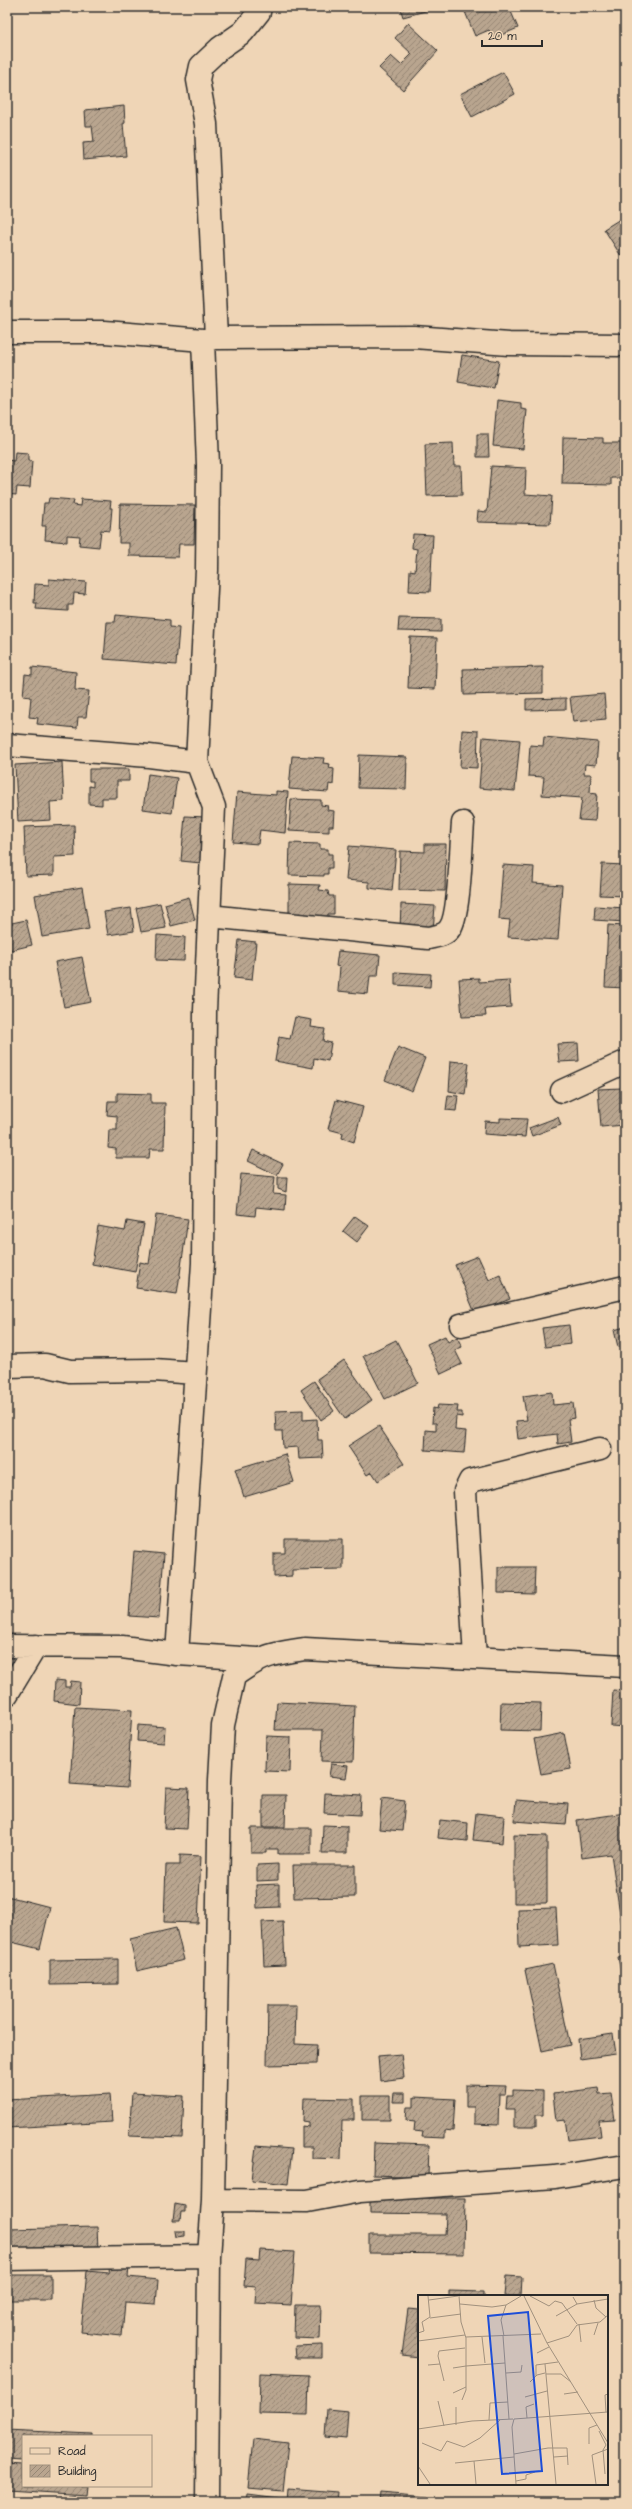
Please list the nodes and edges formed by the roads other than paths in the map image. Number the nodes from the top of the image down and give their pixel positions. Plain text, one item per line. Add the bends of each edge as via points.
1 (260, 7) edge
2 (7, 332) edge
3 (209, 339) junction
4 (625, 345) edge
5 (7, 745) edge
6 (197, 762) junction
7 (463, 823) dead end
8 (209, 916) junction
9 (625, 1062) edge
10 (562, 1091) dead end
11 (625, 1287) edge
12 (461, 1325) dead end
13 (7, 1366) edge
14 (195, 1373) junction
15 (600, 1449) dead end
16 (7, 1646) edge
17 (36, 1646) junction
18 (177, 1654) junction
19 (475, 1658) junction
20 (258, 1659) junction
21 (625, 1666) edge
22 (7, 1694) edge
23 (625, 2166) edge
24 (213, 2200) junction
25 (209, 2256) junction
26 (7, 2259) edge
27 (207, 2502) edge

1 - 3 street via 243,32 220,48 201,66 198,80 206,124
2 - 3 street via 105,332
3 - 4 street via 414,337 509,344
3 - 6 street via 207,570
5 - 6 street
6 - 8 street via 214,807
7 - 8 street via 455,912 451,928 444,934 428,938
8 - 14 street via 205,1011 203,1263
9 - 10 street
11 - 12 street
13 - 14 street via 45,1365 70,1371 154,1370
14 - 18 street
15 - 19 street via 470,1481 466,1485
16 - 17 street
17 - 18 street via 122,1647
17 - 22 street
18 - 20 street
19 - 20 street via 305,1649 276,1653
19 - 21 street
20 - 24 street via 234,1676 223,1724
23 - 24 street via 555,2177 360,2191 307,2201
24 - 25 street
25 - 26 street
25 - 27 street

